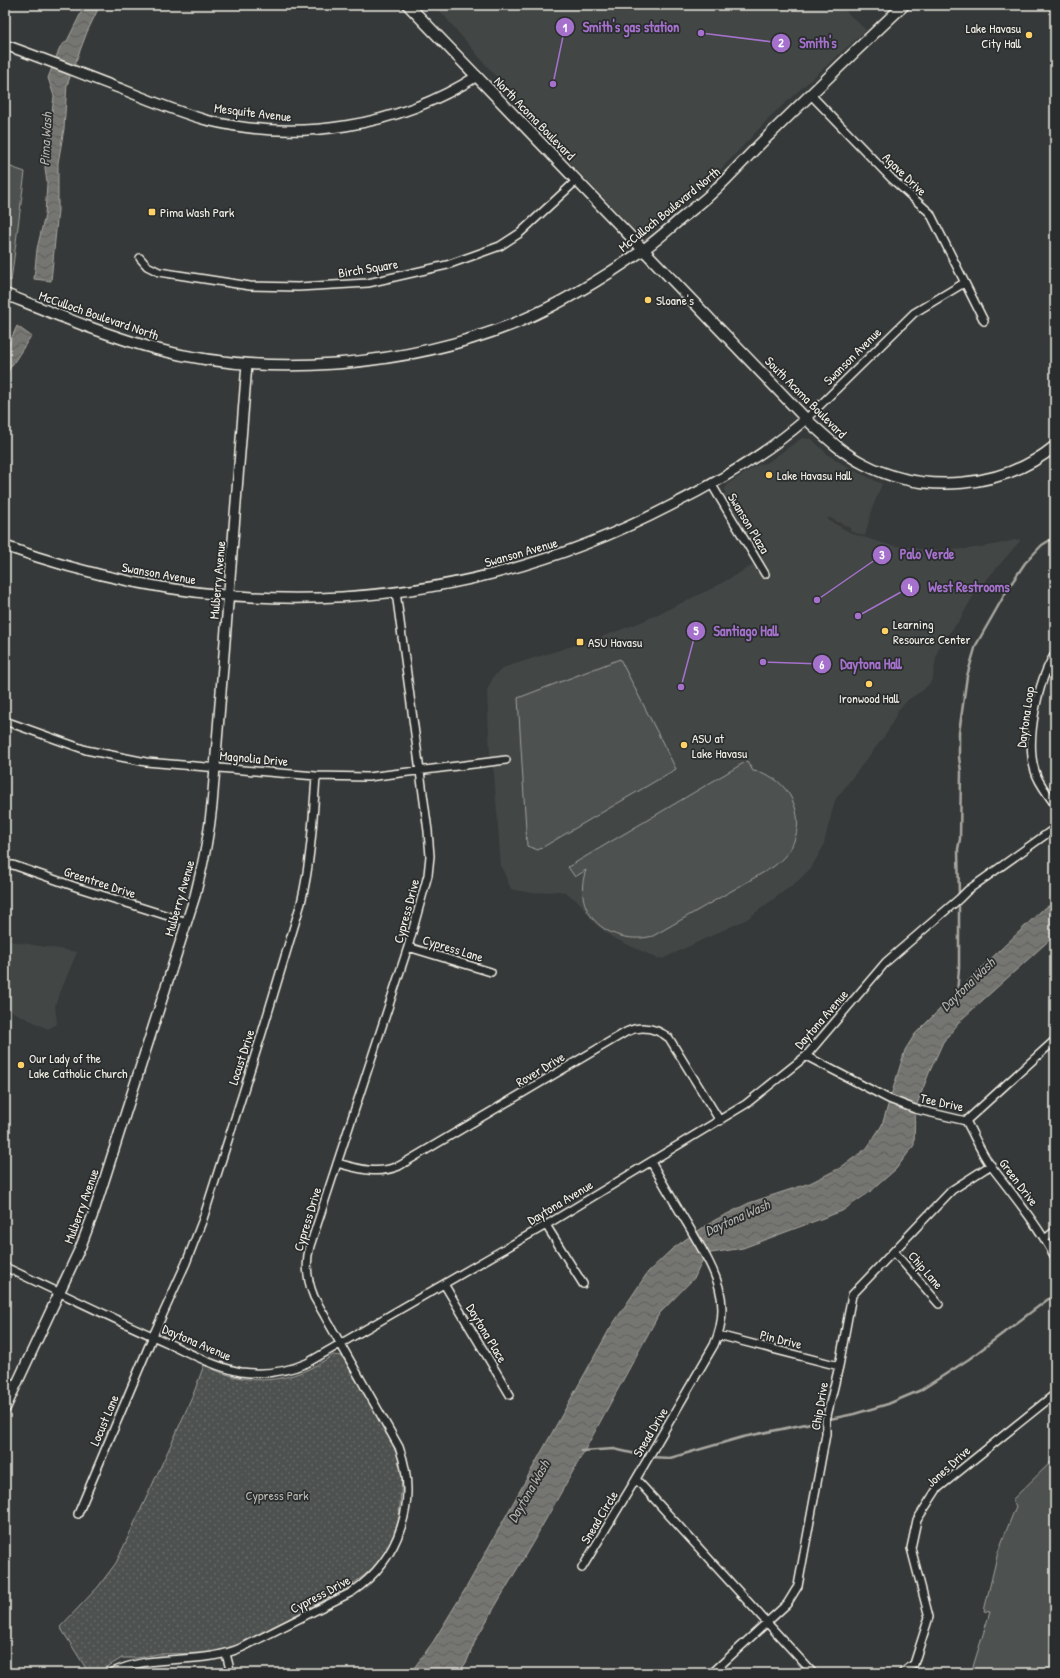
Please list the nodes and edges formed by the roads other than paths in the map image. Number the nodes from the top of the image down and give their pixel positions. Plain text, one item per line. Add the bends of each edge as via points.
1 (408, 5) edge
2 (904, 5) edge
3 (5, 45) edge
4 (477, 76) junction
5 (811, 95) junction
6 (577, 180) junction
7 (644, 249) junction
8 (140, 258) dead end
9 (964, 283) junction
10 (5, 294) edge
11 (984, 321) dead end
12 (247, 364) junction
13 (806, 419) junction
14 (1055, 446) edge
15 (712, 485) junction
16 (5, 546) edge
17 (766, 574) dead end
18 (396, 592) junction
19 (229, 596) junction
20 (1055, 654) edge
21 (5, 721) edge
22 (506, 760) dead end
23 (215, 766) junction
24 (419, 770) junction
25 (316, 776) junction
26 (1055, 805) edge
27 (1055, 828) edge
28 (5, 865) edge
29 (187, 922) junction
30 (408, 946) junction
31 (491, 972) dead end
32 (1055, 1040) edge
33 (806, 1056) junction
34 (720, 1121) junction
35 (966, 1121) junction
36 (650, 1162) junction
37 (336, 1163) junction
38 (990, 1165) junction
39 (546, 1224) junction
40 (1055, 1231) edge
41 (1045, 1238) junction
42 (894, 1252) junction
43 (1055, 1256) edge
44 (5, 1267) edge
45 (444, 1284) junction
46 (583, 1284) dead end
47 (59, 1292) junction
48 (939, 1304) dead end
49 (718, 1335) junction
50 (153, 1336) junction
51 (340, 1344) junction
52 (839, 1366) junction
53 (1055, 1394) edge
54 (510, 1396) dead end
55 (5, 1410) edge
56 (636, 1479) junction
57 (78, 1514) dead end
58 (582, 1568) dead end
59 (767, 1624) junction
60 (226, 1654) junction
61 (111, 1673) edge
62 (231, 1673) edge
63 (712, 1673) edge
64 (813, 1673) edge
65 (902, 1673) edge

1 - 4 main road, North Acoma Boulevard
2 - 5 main road, McCulloch Boulevard North
3 - 4 street, Mesquite Avenue via 183,113 225,124 262,129 316,130 370,122 422,105 456,90
4 - 6 main road, North Acoma Boulevard
5 - 7 main road, McCulloch Boulevard North via 713,192
5 - 9 street, Agave Drive via 892,179 930,213
6 - 7 main road, North Acoma Boulevard
6 - 8 street, Birch Square via 520,232 500,246 447,265 368,283 298,287 250,286 159,272 147,266
7 - 12 main road, McCulloch Boulevard North via 559,303 483,335 405,355 360,361 331,364
7 - 13 main road, South Acoma Boulevard
9 - 11 street, Agave Drive
9 - 13 street, Swanson Avenue via 914,313
10 - 12 main road, McCulloch Boulevard North via 113,335 158,349
12 - 19 street, Mulberry Avenue
13 - 14 main road, South Acoma Boulevard via 840,450 864,464 911,481 934,484 964,483 995,477 1026,465
13 - 15 street, Swanson Avenue via 789,434
15 - 17 street, Swanson Plaza
15 - 18 street, Swanson Avenue via 649,517 572,550 451,584
16 - 19 street, Swanson Avenue via 118,580 159,588
18 - 19 street, Swanson Avenue via 326,598
18 - 24 street, Cypress Drive
19 - 23 street, Mulberry Avenue
20 - 26 street, Daytona Loop via 1043,678 1031,737 1031,751 1035,772
21 - 23 street, Magnolia Drive via 86,750 146,762
22 - 24 street, Magnolia Drive
23 - 25 street, Magnolia Drive
23 - 29 street, Mulberry Avenue via 207,843
24 - 25 street, Magnolia Drive via 368,777
24 - 30 street, Cypress Drive via 430,856 428,875
25 - 50 street, Locust Drive via 306,883 294,928 203,1219
27 - 33 street, Daytona Avenue via 968,890 886,962
28 - 29 street, Greentree Drive via 13,865
29 - 47 street, Mulberry Avenue via 95,1209
30 - 31 street, Cypress Lane
30 - 37 street, Cypress Drive
32 - 35 street, Tee Drive
33 - 34 street, Daytona Avenue via 746,1104
33 - 35 street, Tee Drive via 889,1099 915,1109
34 - 36 street, Daytona Avenue
34 - 37 street, Rover Drive via 669,1038 656,1030 638,1028 626,1032 400,1166 371,1171
35 - 38 street, Green Drive
36 - 39 street, Daytona Avenue
36 - 49 street, Snead Drive via 705,1254 717,1279 722,1306
37 - 51 street, Cypress Drive via 310,1246 307,1269 312,1292
38 - 41 street, Green Drive
38 - 42 street, Chip Drive via 952,1190
39 - 45 street, Daytona Avenue
39 - 46 street
40 - 41 street
41 - 43 street, Green Drive
42 - 48 street, Chip Lane
42 - 52 street, Chip Drive via 852,1295
44 - 47 street, Daytona Avenue
45 - 51 street, Daytona Avenue
45 - 54 street, Daytona Place
47 - 50 street, Daytona Avenue
47 - 55 street, Mulberry Avenue
49 - 52 street, Pin Drive
49 - 56 street, Snead Drive
50 - 51 street, Daytona Avenue via 220,1366 252,1373 298,1367 315,1360
50 - 57 street, Locust Lane
51 - 60 street, Cypress Drive via 401,1452 407,1495 400,1531 383,1563 357,1589 243,1648
52 - 59 street, Chip Drive via 826,1420 826,1434 800,1582 790,1601
53 - 65 street, Jones Drive via 937,1489 917,1520 910,1548 929,1617 914,1664
56 - 58 street, Snead Circle
56 - 59 street
59 - 63 street, Chip Drive
59 - 64 street
60 - 61 street, Cypress Drive via 209,1658 148,1661
60 - 62 street

